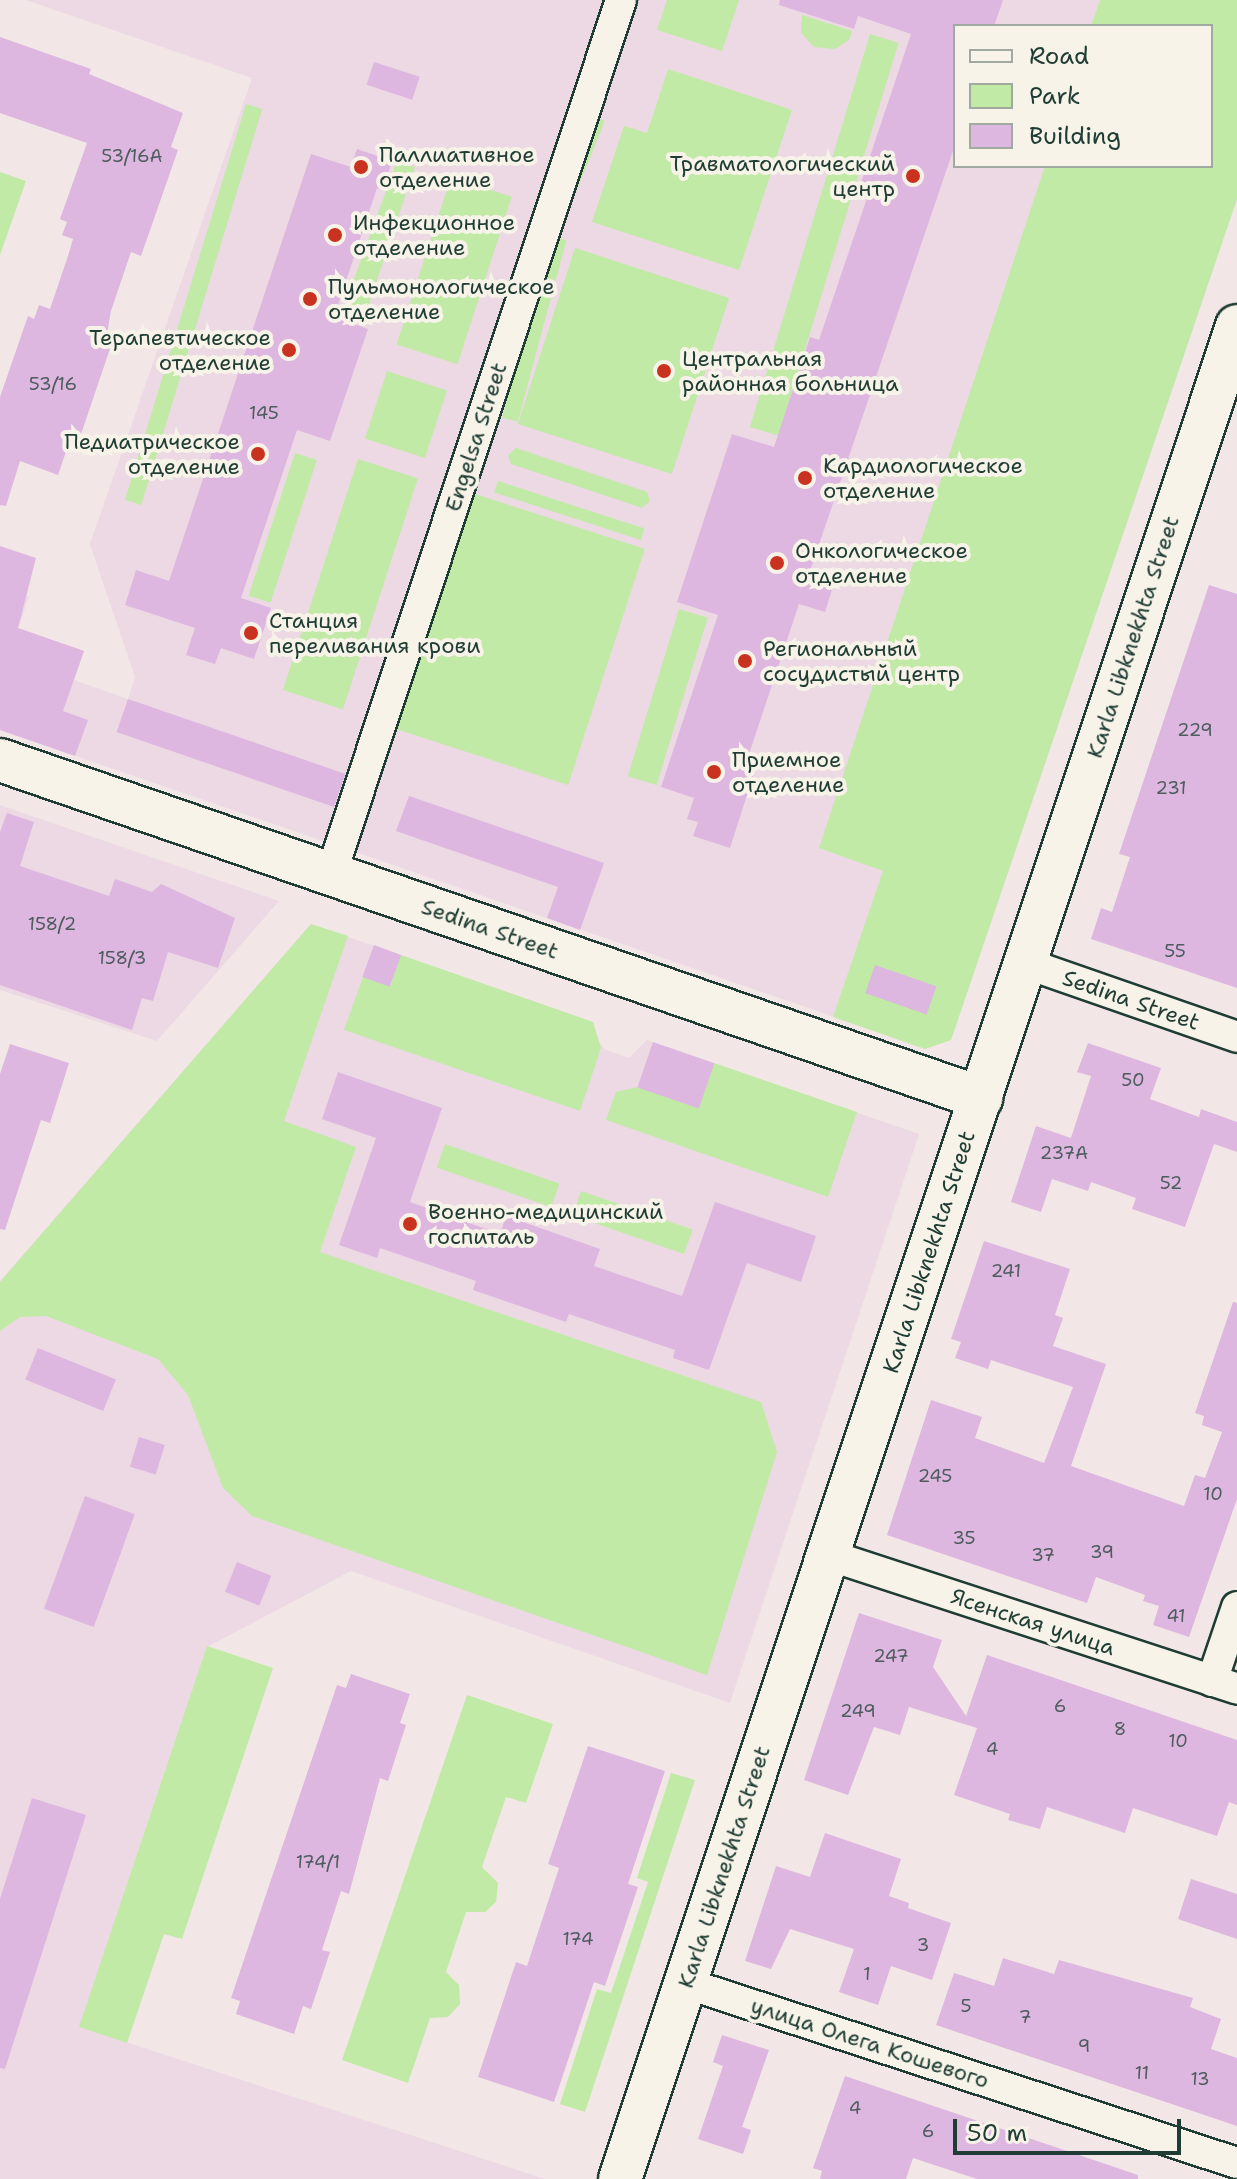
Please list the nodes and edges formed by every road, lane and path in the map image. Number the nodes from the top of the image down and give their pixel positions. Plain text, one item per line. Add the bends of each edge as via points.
1 (621, 0) edge
2 (1237, 326) edge
3 (1224, 410) edge
4 (0, 760) edge
5 (331, 874) junction
6 (1025, 963) junction
7 (1237, 1037) edge
8 (981, 1098) junction
9 (828, 1555) junction
10 (1237, 1607) edge
11 (1224, 1685) edge
12 (685, 1983) junction
13 (1237, 2163) edge
14 (620, 2179) edge

1 - 5 street, Engelsa Street
2 - 3 street, Karla Libknekhta Street
3 - 6 street, Karla Libknekhta Street
4 - 5 street, Sedina Street
5 - 8 street, Sedina Street
6 - 7 street, Sedina Street
6 - 8 street, Karla Libknekhta Street
8 - 9 street, Karla Libknekhta Street
9 - 11 street, Ясенская улица
9 - 12 street, Karla Libknekhta Street
10 - 11 street
12 - 13 street, улица Олега Кошевого
12 - 14 street, Karla Libknekhta Street

